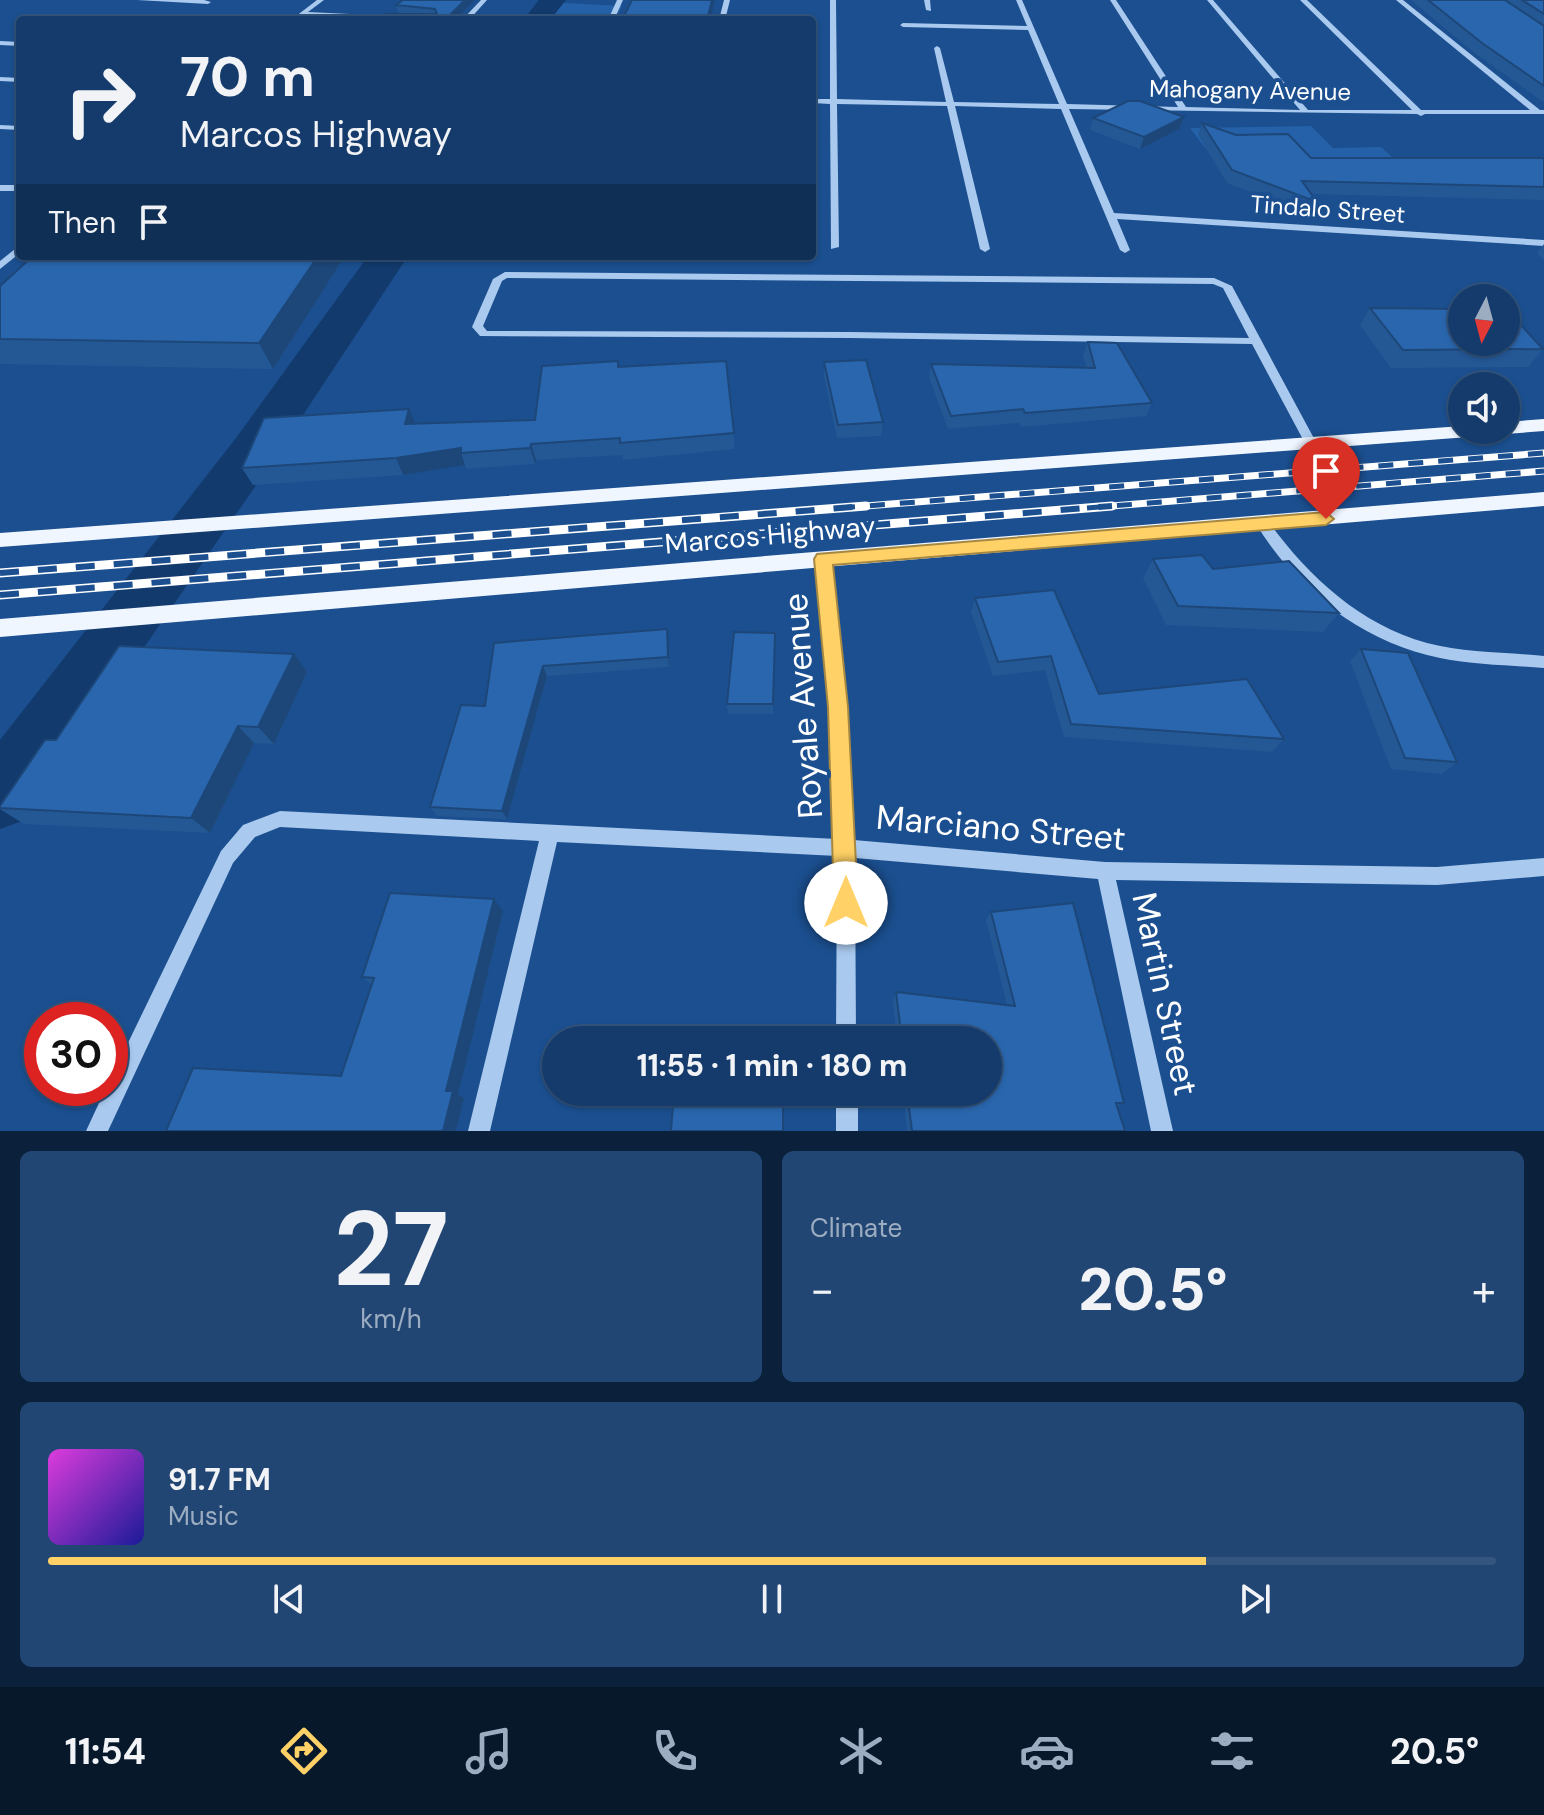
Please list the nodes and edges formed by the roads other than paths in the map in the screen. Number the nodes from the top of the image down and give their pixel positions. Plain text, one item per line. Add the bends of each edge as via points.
1 (140, 0) edge
2 (321, 0) edge
3 (484, 0) edge
4 (833, 0) edge
5 (927, 0) edge
6 (1019, 0) edge
7 (1113, 0) edge
8 (1210, 0) edge
9 (1303, 0) edge
10 (1399, 0) edge
11 (208, 2) dead end
12 (393, 9) edge
13 (929, 10) dead end
14 (302, 14) junction
15 (299, 16) edge
16 (334, 16) edge
17 (385, 16) edge
18 (469, 16) edge
19 (903, 25) dead end
20 (1032, 28) junction
21 (937, 48) dead end
22 (816, 101) edge
23 (832, 101) junction
24 (951, 104) junction
25 (1063, 106) junction
26 (1183, 108) junction
27 (1306, 112) junction
28 (1541, 112) edge
29 (1421, 114) junction
30 (1110, 216) junction
31 (1544, 243) edge
32 (834, 247) dead end
33 (985, 249) dead end
34 (1125, 250) dead end
35 (16, 252) edge
36 (0, 266) edge
37 (1255, 341) junction
38 (1544, 425) edge
39 (1520, 427) edge
40 (1448, 433) edge
41 (1311, 444) junction
42 (1544, 499) edge
43 (1263, 524) junction
44 (0, 540) edge
45 (823, 559) junction
46 (0, 628) edge
47 (1544, 662) edge
48 (550, 834) junction
49 (846, 848) junction
50 (1544, 867) edge
51 (1105, 871) junction
52 (846, 1026) edge
53 (847, 1106) edge
54 (97, 1131) edge
55 (479, 1131) edge
56 (847, 1131) edge
57 (1162, 1131) edge

1 - 11 street
2 - 14 street
3 - 18 street
4 - 23 street
5 - 13 street
6 - 20 street
7 - 26 street
8 - 27 street
9 - 29 street
10 - 28 street
12 - 17 street
14 - 15 street
14 - 16 street
19 - 20 street
20 - 25 street
21 - 24 street
22 - 23 street, Mahogany Avenue
23 - 24 street, Mahogany Avenue
23 - 32 street
24 - 25 street, Mahogany Avenue
24 - 33 street
25 - 26 street, Mahogany Avenue
25 - 30 street
26 - 27 street, Mahogany Avenue
27 - 29 street, Mahogany Avenue
28 - 29 street, Mahogany Avenue
30 - 31 street, Tindalo Street
30 - 34 street
35 - 36 street
37 - 37 street via 1227,286 1214,281 505,275 498,279 477,327 484,334
37 - 41 street
38 - 39 main road
40 - 41 main road, Marcos Highway
41 - 44 main road, Marcos Highway
42 - 43 main road, Marcos Highway
43 - 45 main road, Marcos Highway
43 - 47 street via 1313,587 1370,628 1429,650
45 - 46 main road, Marcos Highway
45 - 49 street, Royale Avenue
48 - 49 street, Marciano Street
48 - 54 street, Marciano Street via 280,819 249,831 227,857
48 - 55 street
49 - 51 street, Marciano Street
49 - 52 street, Royale Avenue
50 - 51 street, Marciano Street via 1437,876
51 - 57 street, Martin Street
53 - 56 street

